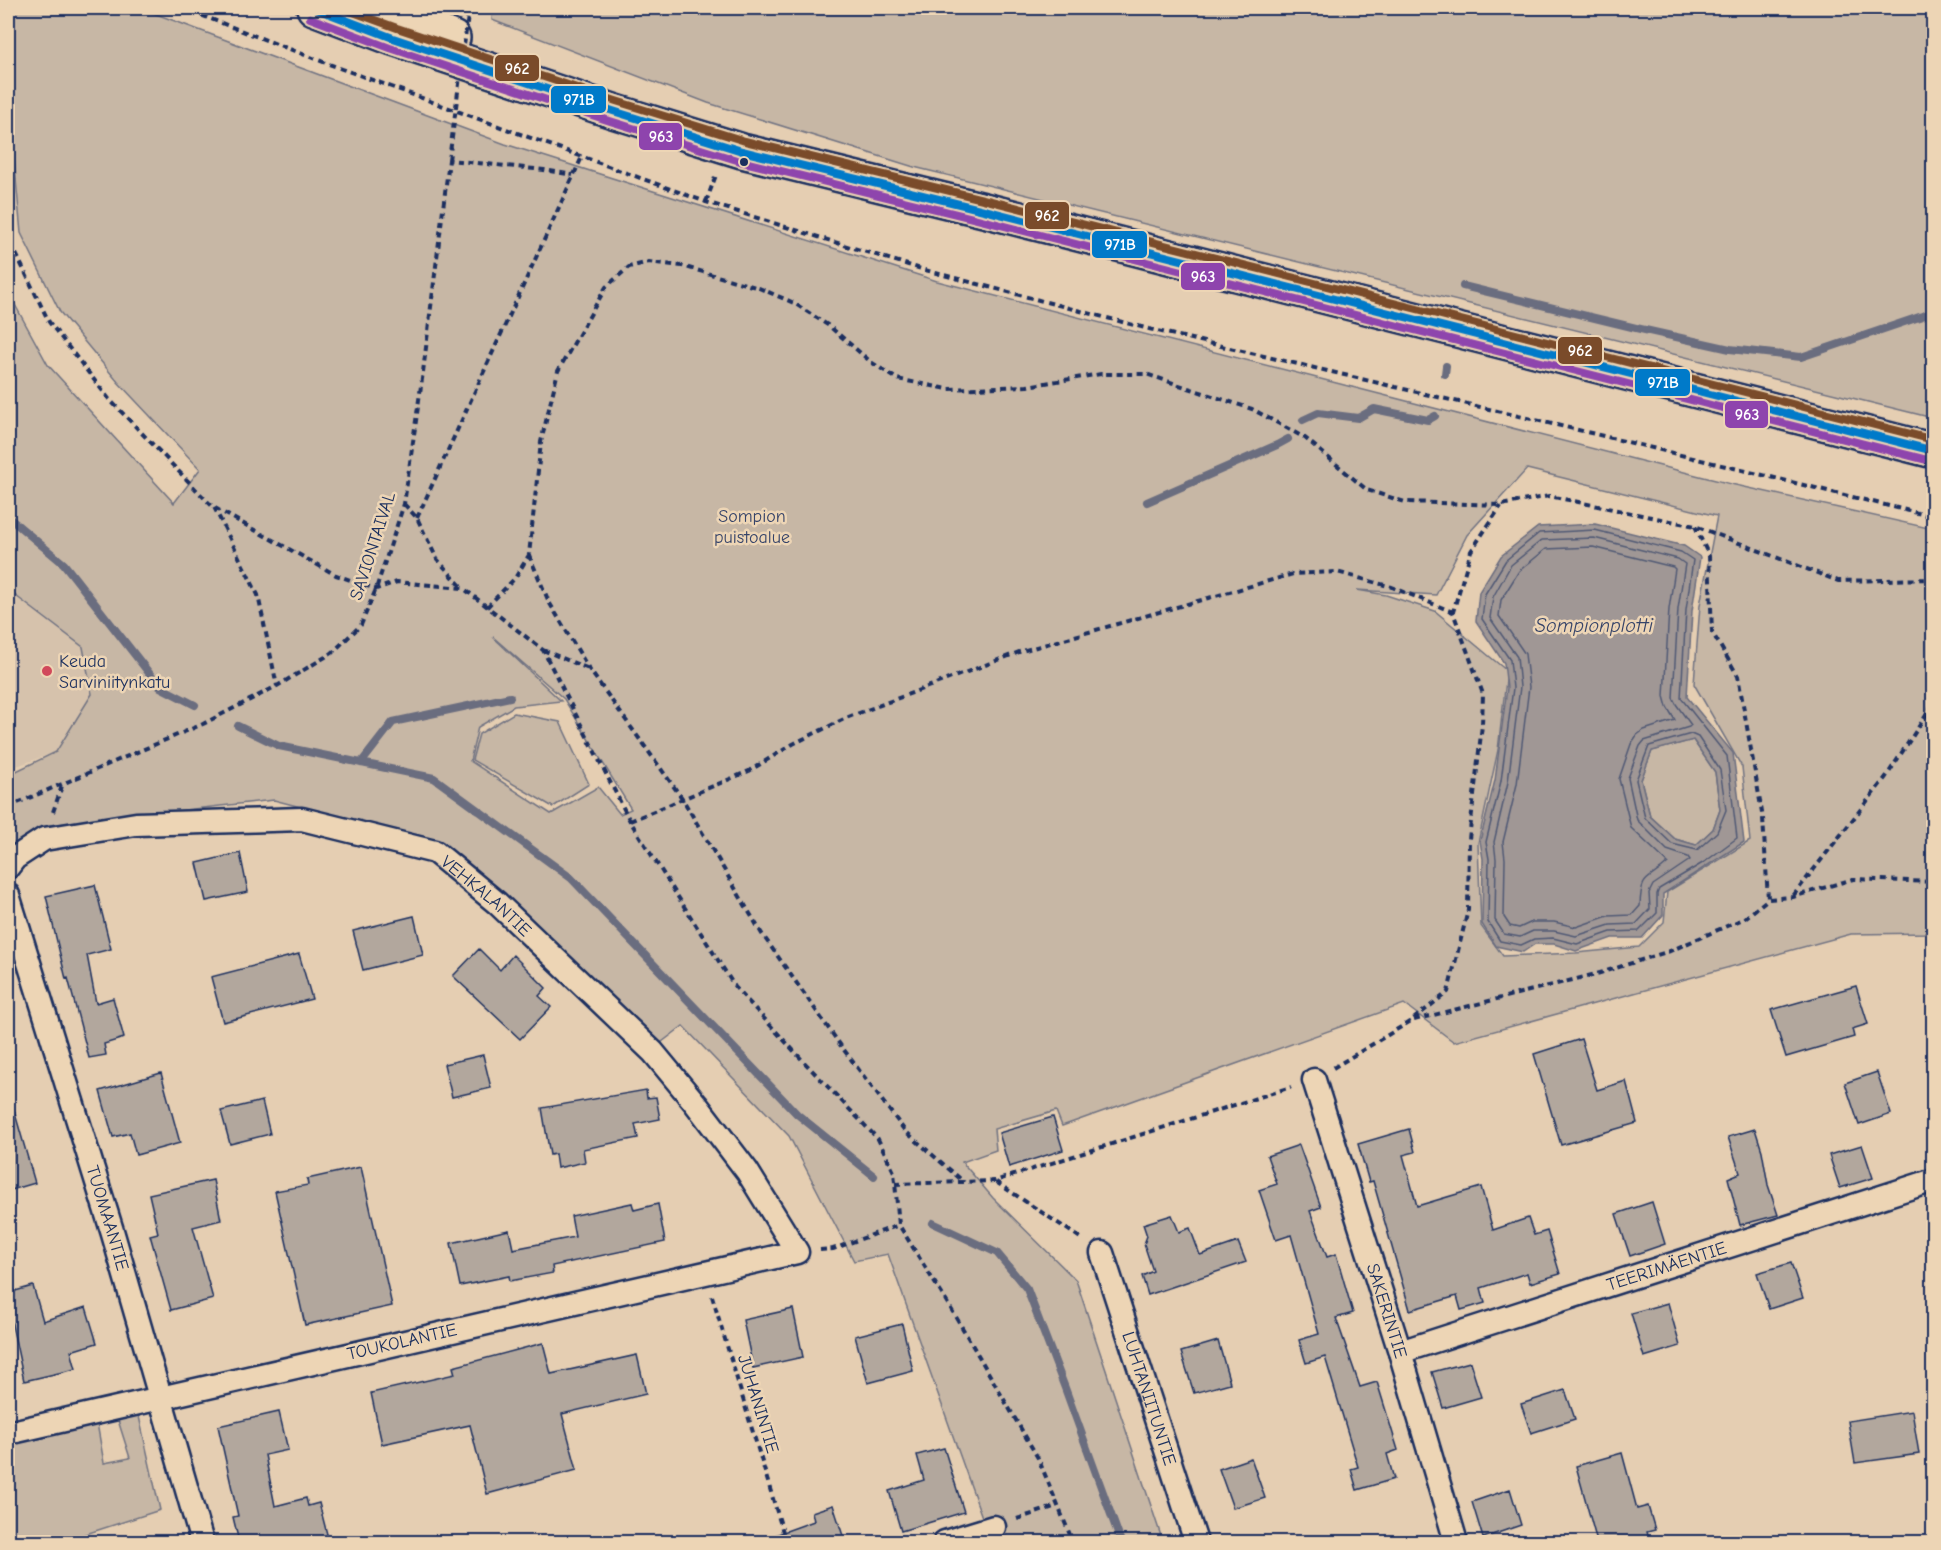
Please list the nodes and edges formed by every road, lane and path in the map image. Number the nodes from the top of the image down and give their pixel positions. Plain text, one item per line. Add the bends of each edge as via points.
1 (182, 8) edge
2 (314, 8) edge
3 (386, 8) edge
4 (469, 8) edge
5 (613, 111) junction
6 (582, 157) junction
7 (449, 160) junction
8 (573, 175) junction
9 (723, 178) dead end
10 (706, 202) junction
11 (8, 224) edge
12 (1934, 451) edge
13 (404, 504) junction
14 (1501, 506) junction
15 (213, 507) junction
16 (1934, 517) edge
17 (417, 518) junction
18 (1695, 526) junction
19 (529, 555) junction
20 (1934, 579) edge
21 (463, 588) junction
22 (376, 589) junction
23 (487, 607) junction
24 (1454, 612) junction
25 (543, 650) junction
26 (589, 669) junction
27 (277, 686) junction
28 (1934, 704) edge
29 (682, 798) junction
30 (8, 807) edge
31 (630, 821) junction
32 (8, 867) edge
33 (1934, 882) edge
34 (8, 894) edge
35 (1793, 897) junction
36 (1768, 899) junction
37 (1411, 1021) junction
38 (1314, 1080) junction
39 (1934, 1180) edge
40 (964, 1182) junction
41 (995, 1182) junction
42 (896, 1184) junction
43 (899, 1225) junction
44 (797, 1252) junction
45 (1102, 1253) joint
46 (704, 1272) junction
47 (1400, 1352) junction
48 (159, 1398) junction
49 (8, 1432) edge
50 (1057, 1506) junction
51 (994, 1527) joint
52 (202, 1542) edge
53 (786, 1542) edge
54 (945, 1542) edge
55 (1073, 1542) edge
56 (1196, 1542) edge
57 (1456, 1542) edge

1 - 6 path
2 - 5 main road
3 - 5 main road
4 - 7 path, SAVIONTAIVAL, bridge
5 - 12 main road via 742,151
6 - 8 path
6 - 10 path
7 - 8 path
7 - 13 path, SAVIONTAIVAL
8 - 17 path
9 - 10 path via 715,175
10 - 16 path via 921,269 1149,329
11 - 15 path via 9,239 49,322 109,399
13 - 17 path
13 - 22 path, SAVIONTAIVAL
14 - 18 path via 1549,496
14 - 19 path via 1405,502 1367,490 1286,427 1252,410 1146,374 1101,374 1026,386 948,389 897,380 794,303 726,278 649,262 629,267 606,287 558,371 541,442
14 - 24 path via 1471,551
15 - 22 path via 336,575
15 - 27 path via 258,595
17 - 21 path via 437,559
18 - 20 path via 1838,581
18 - 36 path via 1709,556 1712,632 1738,676 1763,818
19 - 23 path via 515,579
19 - 26 path via 549,602
21 - 22 path via 397,582
21 - 23 path
22 - 27 path, SAVIONTAIVAL via 361,625 332,653
23 - 25 path
24 - 29 path via 1392,587 1337,572 1293,574 1022,651 846,718 749,771
24 - 37 path via 1482,694 1469,839 1468,910 1448,992
25 - 26 path
25 - 31 path
26 - 29 path
27 - 30 path, SAVIONTAIVAL via 203,724
28 - 35 path via 1886,777
29 - 31 path
29 - 40 path via 762,934 848,1055 905,1131
31 - 42 path via 735,987 878,1139
32 - 44 street, VEHKALANTIE via 44,839 148,824 302,819 435,852 496,903 653,1052 747,1171
33 - 35 path via 1853,879
34 - 48 street, TUOMAANTIE
35 - 36 path
36 - 37 path via 1745,918 1670,951
37 - 38 path
38 - 41 path
38 - 47 street, SAKERINTIE
39 - 47 street, TEERIMÄENTIE
40 - 41 path
40 - 42 path
41 - 45 path
42 - 43 path
43 - 44 path via 833,1249
43 - 50 path via 1038,1458
44 - 46 street, TOUKOLANTIE
45 - 56 street, LUHTANIITUNTIE
46 - 48 street, TOUKOLANTIE
46 - 53 path, JUHANINTIE
47 - 57 street, SAKERINTIE
48 - 49 street, TOUKOLANTIE
48 - 52 street, TUOMAANTIE
50 - 51 path
50 - 55 path
51 - 54 street

